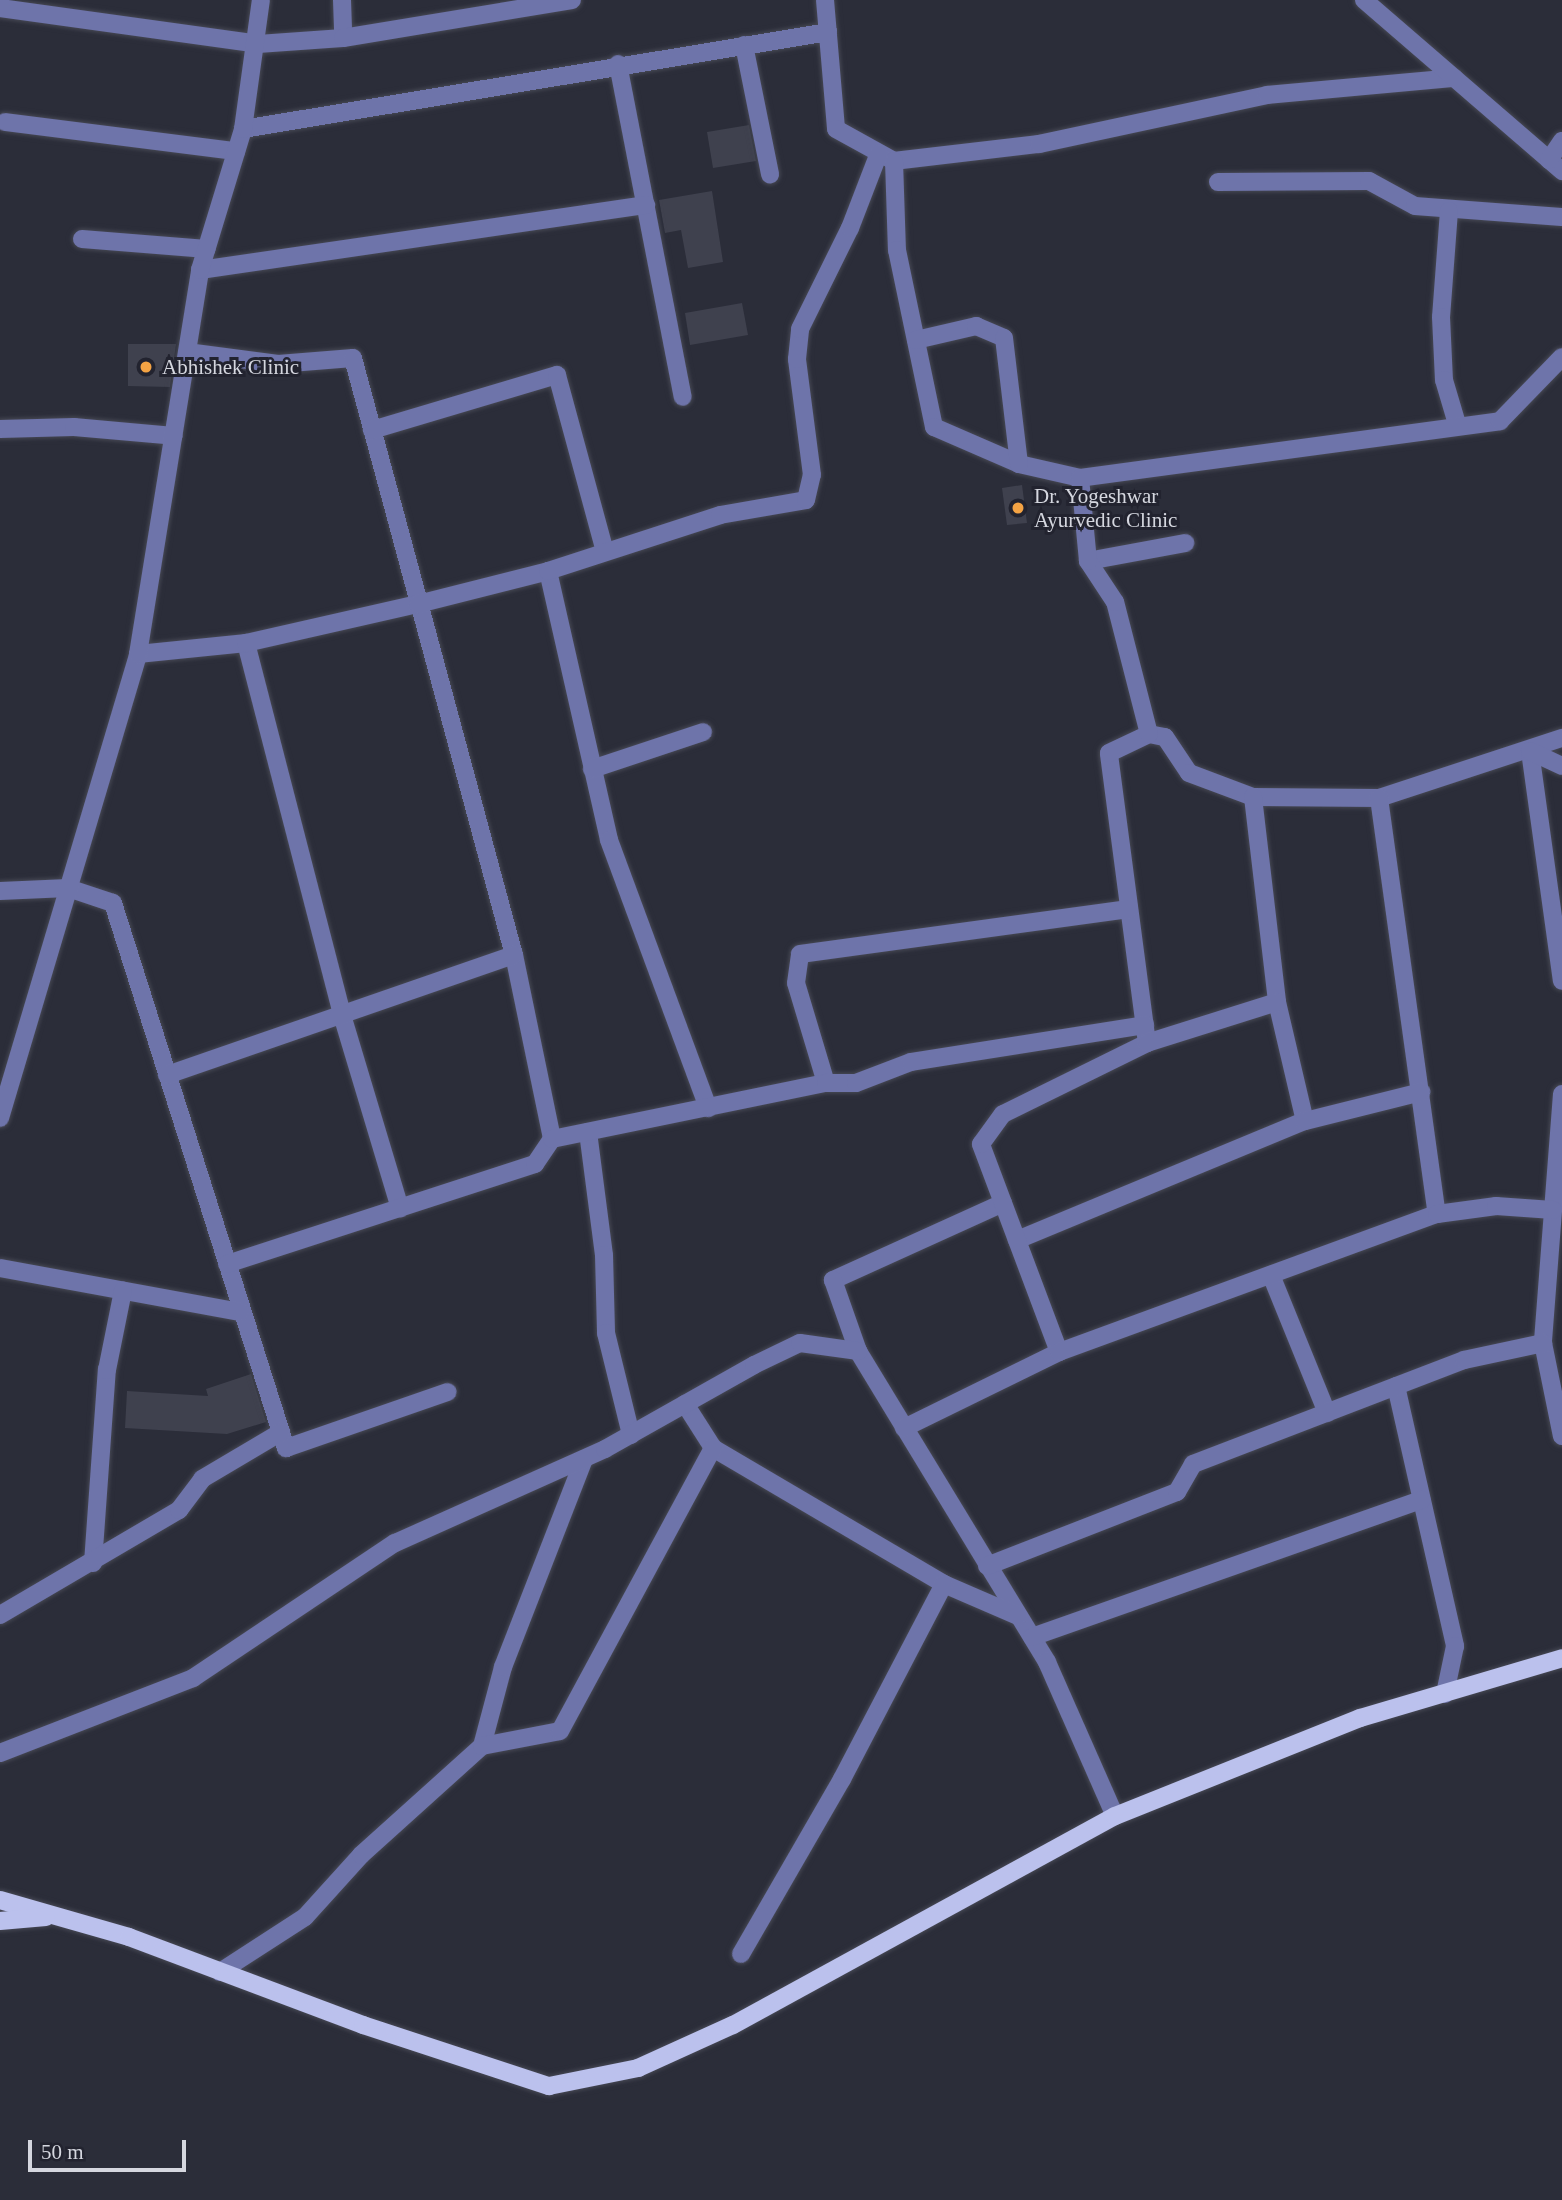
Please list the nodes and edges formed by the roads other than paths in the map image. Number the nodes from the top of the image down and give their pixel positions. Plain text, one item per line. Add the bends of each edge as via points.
1 (261, 0) edge
2 (342, 0) edge
3 (572, 0) edge
4 (825, 0) edge
5 (1364, 0) edge
6 (498, 6) edge
7 (0, 8) edge
8 (828, 32) junction
9 (343, 38) junction
10 (257, 44) junction
11 (744, 45) junction
12 (618, 64) junction
13 (1454, 78) junction
14 (5, 122) dead end
15 (243, 129) junction
16 (1562, 141) edge
17 (236, 151) junction
18 (887, 157) junction
19 (1555, 166) edge
20 (770, 174) dead end
21 (1218, 182) dead end
22 (646, 205) junction
23 (1448, 211) junction
24 (1562, 217) edge
25 (82, 239) dead end
26 (207, 249) junction
27 (200, 270) junction
28 (916, 340) junction
29 (187, 352) junction
30 (1562, 357) edge
31 (683, 397) dead end
32 (1457, 424) junction
33 (0, 429) edge
34 (372, 430) junction
35 (174, 436) junction
36 (1019, 464) junction
37 (1080, 478) junction
38 (1185, 543) dead end
39 (605, 552) junction
40 (1088, 561) junction
41 (548, 571) junction
42 (418, 604) junction
43 (246, 643) junction
44 (138, 654) junction
45 (703, 732) dead end
46 (1149, 734) junction
47 (1562, 738) edge
48 (1530, 751) junction
49 (1562, 766) edge
50 (593, 769) junction
51 (1253, 797) junction
52 (1379, 798) junction
53 (68, 888) junction
54 (0, 891) edge
55 (1129, 909) junction
56 (514, 956) junction
57 (1562, 981) edge
58 (1277, 1002) junction
59 (342, 1015) junction
60 (1144, 1025) junction
61 (1147, 1043) junction
62 (167, 1075) junction
63 (826, 1083) junction
64 (1421, 1092) junction
65 (1562, 1094) edge
66 (708, 1108) junction
67 (0, 1118) edge
68 (1305, 1121) junction
69 (588, 1132) junction
70 (552, 1139) junction
71 (1003, 1203) junction
72 (400, 1208) junction
73 (1553, 1210) junction
74 (1437, 1214) junction
75 (1557, 1230) edge
76 (1017, 1240) junction
77 (227, 1264) junction
78 (0, 1268) edge
79 (1271, 1275) junction
80 (122, 1291) junction
81 (240, 1312) junction
82 (1543, 1343) junction
83 (858, 1351) junction
84 (1059, 1352) junction
85 (1396, 1386) junction
86 (448, 1392) dead end
87 (685, 1404) junction
88 (1327, 1413) junction
89 (904, 1428) junction
90 (281, 1433) junction
91 (631, 1435) junction
92 (1562, 1436) edge
93 (713, 1448) junction
94 (584, 1459) junction
95 (1422, 1500) junction
96 (93, 1563) junction
97 (987, 1566) junction
98 (944, 1584) junction
99 (0, 1615) edge
100 (1018, 1616) junction
101 (1031, 1637) junction
102 (1562, 1658) edge
103 (1444, 1694) junction
104 (482, 1746) junction
105 (0, 1753) edge
106 (1115, 1816) junction
107 (0, 1900) edge
108 (57, 1916) junction
109 (0, 1921) edge
110 (741, 1954) dead end
111 (220, 1972) junction

1 - 10 street
2 - 9 street
3 - 6 street
4 - 8 street
5 - 13 street
6 - 9 street
7 - 10 street
8 - 11 street
8 - 18 street via 836,129
9 - 10 street
10 - 15 street
11 - 12 street
11 - 20 street
12 - 15 street
12 - 22 street
13 - 18 street via 1267,96 1039,144
13 - 19 street
14 - 17 street
15 - 17 street
16 - 19 street
17 - 26 street
18 - 28 street via 897,250
18 - 39 street via 800,329 797,359 810,495 800,504 720,515
21 - 23 street via 1369,181 1415,206
22 - 27 street
22 - 31 street
23 - 24 street
23 - 32 street via 1441,317 1444,380
25 - 26 street
26 - 27 street
27 - 29 street
28 - 36 street via 934,427
28 - 36 street via 976,326 1004,338
29 - 34 street via 278,365 353,358
29 - 35 street
30 - 32 street via 1500,421
32 - 37 street via 1315,450
33 - 35 street via 74,427
34 - 39 street via 556,375
34 - 42 street
35 - 44 street
36 - 37 street
37 - 40 street
38 - 40 street
39 - 41 street
40 - 46 street via 1115,602
41 - 42 street
41 - 50 street
42 - 43 street
42 - 56 street
43 - 44 street
43 - 59 street
44 - 53 street
45 - 50 street
46 - 51 street via 1166,737 1189,773
46 - 55 street via 1109,753
47 - 48 street
48 - 49 street
48 - 52 street
48 - 57 street
50 - 66 street via 609,840
51 - 52 street
51 - 58 street
52 - 64 street
53 - 54 street
53 - 62 street via 113,903
53 - 67 street
55 - 60 street
55 - 63 street via 800,954 796,983
56 - 59 street
56 - 70 street
58 - 61 street
58 - 68 street
59 - 62 street
59 - 72 street
60 - 61 street
60 - 63 street via 911,1062 856,1083
61 - 71 street via 1003,1114 981,1144
62 - 77 street
63 - 66 street
64 - 68 street
64 - 74 street
65 - 73 street
66 - 69 street
68 - 76 street
69 - 70 street
69 - 91 street via 604,1255 606,1333
70 - 72 street via 534,1164
71 - 76 street
71 - 83 street via 832,1280
72 - 77 street
73 - 74 street via 1496,1206
73 - 75 street
74 - 79 street
75 - 82 street
76 - 84 street
77 - 81 street
78 - 80 street
79 - 84 street
79 - 88 street
80 - 81 street
80 - 96 street via 107,1370
81 - 90 street
82 - 85 street via 1464,1360
82 - 92 street
83 - 87 street via 800,1343
83 - 89 street
84 - 89 street
85 - 88 street
85 - 95 street
86 - 90 street via 286,1448
87 - 91 street
87 - 93 street
88 - 97 street via 1193,1464 1177,1492
89 - 97 street
90 - 96 street via 202,1479 180,1510
91 - 94 street
93 - 98 street
93 - 104 street via 560,1731
94 - 104 street via 503,1667
94 - 105 street via 395,1543 193,1678
95 - 101 street
95 - 103 street via 1455,1646
96 - 99 street
97 - 100 street
98 - 100 street
98 - 110 street via 842,1779
100 - 101 street
101 - 106 street
102 - 103 main road
103 - 106 main road via 1360,1718
104 - 111 street via 361,1855 305,1917
106 - 111 main road via 733,2025 638,2068 549,2086
107 - 108 main road
108 - 109 main road
108 - 111 main road

